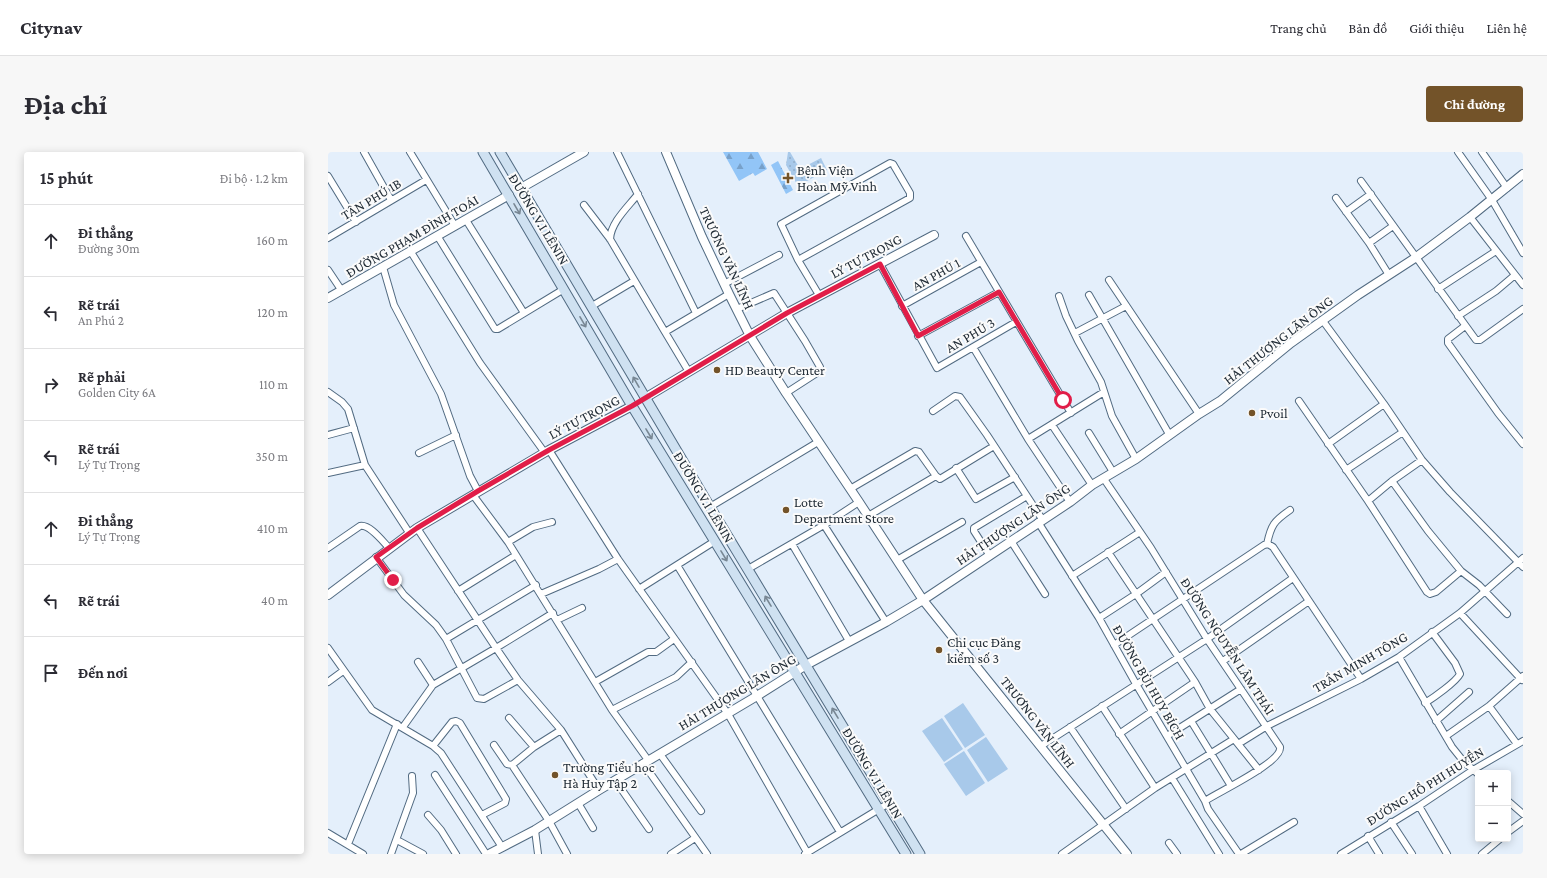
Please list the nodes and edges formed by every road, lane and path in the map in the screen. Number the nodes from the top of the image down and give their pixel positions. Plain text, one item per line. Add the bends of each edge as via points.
1 (364, 152) edge
2 (410, 152) edge
3 (483, 152) edge
4 (500, 152) edge
5 (584, 152) edge
6 (617, 152) edge
7 (666, 152) edge
8 (1458, 152) edge
9 (1482, 152) edge
10 (328, 176) edge
11 (1522, 178) edge
12 (426, 180) junction
13 (1361, 181) dead end
14 (522, 188) junction
15 (1507, 188) junction
16 (638, 194) junction
17 (1371, 194) junction
18 (509, 195) junction
19 (1336, 198) dead end
20 (391, 200) junction
21 (1492, 200) junction
22 (584, 206) dead end
23 (1346, 212) junction
24 (1470, 217) junction
25 (466, 220) junction
26 (356, 222) junction
27 (455, 226) junction
28 (1393, 226) junction
29 (934, 236) dead end
30 (966, 236) dead end
31 (438, 237) junction
32 (328, 238) edge
33 (610, 239) junction
34 (1369, 243) junction
35 (1496, 251) junction
36 (411, 252) junction
37 (1523, 253) edge
38 (779, 255) dead end
39 (1415, 258) junction
40 (798, 260) junction
41 (981, 262) junction
42 (880, 264) junction
43 (384, 267) junction
44 (328, 270) edge
45 (1389, 275) junction
46 (1515, 275) junction
47 (1109, 280) dead end
48 (634, 281) junction
49 (724, 284) junction
50 (1523, 285) edge
51 (564, 289) junction
52 (1438, 289) junction
53 (342, 290) junction
54 (999, 292) junction
55 (729, 294) junction
56 (1089, 295) dead end
57 (819, 296) junction
58 (1059, 296) dead end
59 (328, 298) edge
60 (592, 306) junction
61 (902, 306) junction
62 (1126, 306) junction
63 (737, 309) junction
64 (1523, 309) edge
65 (524, 313) junction
66 (696, 313) junction
67 (787, 313) junction
68 (1458, 316) junction
69 (1101, 319) junction
70 (1016, 322) junction
71 (1323, 322) junction
72 (1465, 326) junction
73 (665, 332) junction
74 (1075, 333) junction
75 (750, 336) junction
76 (918, 336) junction
77 (973, 347) junction
78 (689, 372) junction
79 (328, 392) edge
80 (1104, 392) junction
81 (786, 393) junction
82 (646, 398) junction
83 (1299, 402) dead end
84 (1384, 404) junction
85 (632, 406) junction
86 (932, 411) dead end
87 (1071, 413) junction
88 (1199, 414) junction
89 (1052, 425) junction
90 (354, 428) junction
91 (1403, 432) junction
92 (1089, 433) dead end
93 (1169, 434) junction
94 (328, 435) edge
95 (456, 435) junction
96 (1028, 439) junction
97 (818, 442) junction
98 (1328, 444) junction
99 (1523, 444) edge
100 (994, 446) junction
101 (547, 452) junction
102 (419, 453) dead end
103 (1136, 459) junction
104 (1422, 460) junction
105 (366, 465) junction
106 (956, 468) junction
107 (1346, 470) junction
108 (1113, 472) junction
109 (328, 473) edge
110 (936, 476) junction
111 (1015, 477) junction
112 (1104, 479) junction
113 (1392, 481) junction
114 (1092, 485) junction
115 (850, 489) junction
116 (476, 493) junction
117 (1027, 496) junction
118 (1368, 501) junction
119 (859, 502) junction
120 (1070, 502) junction
121 (710, 507) junction
122 (1290, 510) dead end
123 (868, 516) junction
124 (1040, 521) junction
125 (552, 522) dead end
126 (962, 522) dead end
127 (824, 525) junction
128 (417, 528) junction
129 (1140, 532) junction
130 (410, 534) junction
131 (715, 541) junction
132 (1011, 541) junction
133 (508, 542) junction
134 (792, 544) junction
135 (1267, 544) junction
136 (328, 548) edge
137 (390, 549) junction
138 (1108, 552) junction
139 (516, 555) junction
140 (990, 556) junction
141 (376, 557) junction
142 (618, 558) junction
143 (1523, 558) edge
144 (897, 560) junction
145 (677, 565) junction
146 (1521, 565) edge
147 (748, 569) junction
148 (1461, 571) junction
149 (1166, 572) junction
150 (1072, 576) junction
151 (1293, 578) junction
152 (536, 585) junction
153 (639, 589) junction
154 (458, 591) junction
155 (1485, 592) junction
156 (541, 594) junction
157 (1045, 594) dead end
158 (1136, 594) junction
159 (328, 595) edge
160 (1183, 599) junction
161 (923, 600) junction
162 (1309, 601) junction
163 (582, 608) dead end
164 (553, 613) junction
165 (1460, 613) junction
166 (1507, 614) dead end
167 (1099, 618) junction
168 (557, 620) junction
169 (1153, 620) junction
170 (477, 621) junction
171 (886, 622) junction
172 (1432, 632) junction
173 (674, 639) junction
174 (1207, 639) junction
175 (446, 640) junction
176 (849, 641) junction
177 (1114, 645) junction
178 (328, 648) edge
179 (496, 648) junction
180 (1178, 657) junction
181 (1398, 657) junction
182 (1223, 661) junction
183 (418, 662) dead end
184 (692, 662) junction
185 (806, 665) junction
186 (461, 668) junction
187 (343, 671) junction
188 (795, 672) junction
189 (1361, 679) junction
190 (1522, 679) edge
191 (518, 680) junction
192 (328, 682) edge
193 (595, 682) junction
194 (1195, 682) junction
195 (1136, 684) junction
196 (432, 685) junction
197 (1241, 689) junction
198 (1469, 692) dead end
199 (757, 696) junction
200 (1425, 703) junction
201 (1102, 706) junction
202 (1489, 706) junction
203 (1210, 709) junction
204 (612, 710) junction
205 (1152, 710) junction
206 (728, 714) junction
207 (509, 718) dead end
208 (1436, 720) junction
209 (1191, 721) junction
210 (400, 725) junction
211 (1267, 726) junction
212 (1070, 727) junction
213 (562, 730) junction
214 (1119, 734) junction
215 (1167, 736) junction
216 (1446, 736) junction
217 (1234, 739) junction
218 (1520, 742) edge
219 (1238, 744) junction
220 (494, 745) dead end
221 (433, 746) junction
222 (1041, 746) junction
223 (534, 747) junction
224 (660, 754) junction
225 (1210, 754) junction
226 (646, 762) junction
227 (512, 765) junction
228 (1185, 770) junction
229 (1259, 770) junction
230 (1479, 770) edge
231 (1475, 771) edge
232 (1475, 773) edge
233 (435, 775) dead end
234 (412, 776) dead end
235 (1172, 778) junction
236 (616, 780) junction
237 (1231, 786) junction
238 (1155, 788) junction
239 (599, 790) junction
240 (1205, 801) junction
241 (578, 803) junction
242 (889, 803) junction
243 (1511, 804) edge
244 (1419, 806) junction
245 (878, 809) junction
246 (1126, 809) junction
247 (702, 811) dead end
248 (1523, 814) edge
249 (428, 815) dead end
250 (482, 815) junction
251 (549, 821) junction
252 (1523, 821) edge
253 (1294, 822) dead end
254 (1391, 822) junction
255 (1103, 825) junction
256 (593, 828) dead end
257 (649, 829) dead end
258 (535, 830) junction
259 (1511, 830) edge
260 (840, 832) junction
261 (328, 833) edge
262 (1368, 836) junction
263 (695, 838) junction
264 (397, 840) junction
265 (1496, 842) edge
266 (1169, 843) dead end
267 (348, 844) junction
268 (502, 847) junction
269 (1344, 853) edge
270 (363, 854) edge
271 (391, 854) edge
272 (423, 854) edge
273 (456, 854) edge
274 (486, 854) edge
275 (489, 854) edge
276 (538, 854) edge
277 (567, 854) edge
278 (671, 854) edge
279 (707, 854) edge
280 (807, 854) edge
281 (906, 854) edge
282 (920, 854) edge
283 (1062, 854) edge
284 (1127, 854) edge
285 (1177, 854) edge
286 (1218, 854) edge
287 (1240, 854) edge
288 (1380, 854) edge
289 (1412, 854) edge
290 (1447, 854) edge
291 (1482, 854) edge

1 - 20 street
2 - 12 street
3 - 18 main road, ĐƯỜNG V.I LÊNIN
4 - 14 main road, ĐƯỜNG V.I LÊNIN
5 - 14 street
6 - 16 street
7 - 49 street, TRƯƠNG VĂN LĨNH
8 - 21 street
9 - 15 street
10 - 26 street
11 - 15 street, HẢI THƯỢNG LÃN ÔNG
12 - 20 street, TÂN PHÚ 1B
12 - 27 street
13 - 17 street
14 - 18 main road
14 - 60 main road, ĐƯỜNG V.I LÊNIN
15 - 21 street, HẢI THƯỢNG LÃN ÔNG
16 - 33 street via 615,223
16 - 66 street
17 - 23 street
17 - 28 street
18 - 25 street, ĐƯỜNG PHẠM ĐÌNH TOÁI
18 -> 51 main road, ĐƯỜNG V.I LÊNIN
19 - 23 street
20 - 26 street, TÂN PHÚ 1B
21 - 24 street, HẢI THƯỢNG LÃN ÔNG
21 - 37 street
22 - 33 street
23 - 34 street
24 - 35 street
24 - 39 street, HẢI THƯỢNG LÃN ÔNG
25 - 27 street, ĐƯỜNG PHẠM ĐÌNH TOÁI
25 - 65 street
26 - 32 street, TÂN PHÚ 1B
27 - 31 street, ĐƯỜNG PHẠM ĐÌNH TOÁI
28 - 34 street
28 - 39 street
29 - 42 street, LÝ TỰ TRỌNG
30 - 41 street
31 - 36 street, ĐƯỜNG PHẠM ĐÌNH TOÁI
31 - 65 street via 494,328
33 - 48 street
34 - 45 street
35 - 46 street
35 - 52 street
36 - 43 street, ĐƯỜNG PHẠM ĐÌNH TOÁI
36 - 101 street via 480,363
38 - 49 street
39 - 45 street, HẢI THƯỢNG LÃN ÔNG
39 - 52 street
40 - 40 street via 910,198 910,192 893,164 890,163 782,222 781,226
40 - 57 street
41 - 54 street
41 - 61 street, AN PHÚ 1
42 - 57 street, LÝ TỰ TRỌNG
42 - 61 street
43 - 53 street, ĐƯỜNG PHẠM ĐÌNH TOÁI
43 - 95 street via 394,305 441,394
44 - 53 street
45 - 71 street, HẢI THƯỢNG LÃN ÔNG
46 - 50 street
46 - 68 street
47 - 62 street
48 - 60 street
48 - 73 street
49 - 55 street, TRƯƠNG VĂN LĨNH
51 - 65 street
51 -> 85 main road, ĐƯỜNG V.I LÊNIN
52 - 68 street
53 - 59 street, ĐƯỜNG PHẠM ĐÌNH TOÁI
54 - 70 street
54 - 76 street
55 - 63 street, TRƯƠNG VĂN LĨNH
55 - 66 street
56 - 69 street
57 - 67 street, LÝ TỰ TRỌNG
58 - 74 street
82 -> 60 main road, ĐƯỜNG V.I LÊNIN
61 - 76 street
62 - 69 street
62 - 88 street
63 - 67 street via 774,293
63 - 75 street, TRƯƠNG VĂN LĨNH
64 - 72 street via 1479,341
66 - 73 street
67 - 75 street, LÝ TỰ TRỌNG
67 - 81 street via 820,370
68 - 72 street
69 - 74 street
69 - 93 street
70 - 77 street, AN PHÚ 3
70 - 87 street
71 - 84 street
71 - 88 street, HẢI THƯỢNG LÃN ÔNG via 1291,343 1220,402
72 - 99 street via 1449,338 1448,343
73 - 78 street
74 - 80 street
75 - 78 street, LÝ TỰ TRỌNG
75 - 81 street, TRƯƠNG VĂN LĨNH
76 - 77 street, AN PHÚ 3 via 937,368
77 - 96 street
78 - 82 street, LÝ TỰ TRỌNG
79 - 90 street via 345,405
80 - 87 street
80 - 103 street via 1112,416
81 - 97 street, TRƯƠNG VĂN LĨNH
82 - 85 main road
82 - 121 main road, ĐƯỜNG V.I LÊNIN
83 - 98 street
84 - 91 street
84 - 98 street
85 - 101 street, LÝ TỰ TRỌNG
85 -> 131 main road, ĐƯỜNG V.I LÊNIN
86 - 100 street, ĐƯỜNG BÙI HUY BÍCH via 959,396
87 - 89 street
88 - 93 street, HẢI THƯỢNG LÃN ÔNG
89 - 96 street
89 - 114 street
90 - 94 street
90 - 105 street
91 - 104 street
91 - 107 street
92 - 108 street
93 - 103 street, HẢI THƯỢNG LÃN ÔNG
95 - 102 street
95 - 116 street
96 - 120 street
97 - 115 street, TRƯƠNG VĂN LĨNH
97 - 121 street
98 - 107 street
100 - 106 street
100 - 111 street, ĐƯỜNG BÙI HUY BÍCH
101 - 116 street, LÝ TỰ TRỌNG
101 - 142 street
103 - 108 street, HẢI THƯỢNG LÃN ÔNG
104 - 113 street
104 - 146 street
105 - 109 street
105 - 130 street
106 - 110 street via 942,479
106 - 111 street via 976,499
107 - 118 street
108 - 112 street, HẢI THƯỢNG LÃN ÔNG
110 - 115 street via 916,450
110 - 123 street
111 - 117 street, ĐƯỜNG BÙI HUY BÍCH
112 - 114 street, HẢI THƯỢNG LÃN ÔNG
112 - 129 street, ĐƯỜNG NGUYỄN LÂM THÁI
113 - 118 street
113 - 148 street
114 - 120 street, HẢI THƯỢNG LÃN ÔNG
115 - 119 street, TRƯƠNG VĂN LĨNH
116 - 128 street, LÝ TỰ TRỌNG
116 - 133 street
117 - 124 street, ĐƯỜNG BÙI HUY BÍCH
117 - 140 street via 974,528
118 - 148 street via 1428,593 1436,592
119 - 123 street, TRƯƠNG VĂN LĨNH
119 - 127 street
120 - 124 street, HẢI THƯỢNG LÃN ÔNG
121 - 147 main road, ĐƯỜNG V.I LÊNIN
122 - 135 street via 1270,529
123 - 144 street, TRƯƠNG VĂN LĨNH
124 - 132 street, HẢI THƯỢNG LÃN ÔNG
124 - 150 street, ĐƯỜNG BÙI HUY BÍCH
125 - 133 street via 533,527
126 - 144 street
127 - 134 street
127 - 171 street
128 - 130 street, LÝ TỰ TRỌNG
128 - 154 street
129 - 138 street
129 - 149 street, ĐƯỜNG NGUYỄN LÂM THÁI
130 - 137 street, LÝ TỰ TRỌNG
131 - 145 street
131 -> 188 main road, ĐƯỜNG V.I LÊNIN
132 - 140 street, HẢI THƯỢNG LÃN ÔNG
132 - 157 street
133 - 139 street
134 - 147 street
134 - 176 street
135 - 151 street via 1274,547
135 - 160 street
136 - 137 street via 364,525
137 - 141 street, LÝ TỰ TRỌNG
138 - 150 street
138 - 158 street
139 - 152 street
139 - 154 street
140 - 161 street, HẢI THƯỢNG LÃN ÔNG
141 - 159 street, LÝ TỰ TRỌNG
141 - 175 street via 404,595 433,621
142 - 153 street
142 - 156 street
143 - 146 street, TRẦN MINH TÔNG
144 - 161 street, TRƯƠNG VĂN LĨNH
145 - 153 street
145 - 199 street
146 - 155 street, TRẦN MINH TÔNG
185 -> 147 main road, ĐƯỜNG V.I LÊNIN
148 - 155 street
149 - 158 street
149 - 160 street, ĐƯỜNG NGUYỄN LÂM THÁI
150 - 167 street, ĐƯỜNG BÙI HUY BÍCH
151 - 162 street
151 - 174 street
152 - 156 street
152 - 170 street
153 - 173 street
154 - 170 street
155 - 165 street, TRẦN MINH TÔNG
155 - 166 street
156 - 164 street
158 - 167 street
158 - 169 street
160 - 169 street
160 - 174 street, ĐƯỜNG NGUYỄN LÂM THÁI
161 - 171 street, HẢI THƯỢNG LÃN ÔNG
161 - 222 street, TRƯƠNG VĂN LĨNH
162 - 182 street
162 - 189 street
163 - 168 street
164 - 168 street
164 - 179 street
165 - 172 street, TRẦN MINH TÔNG
165 - 190 street
167 - 177 street, ĐƯỜNG BÙI HUY BÍCH
168 - 193 street
169 - 177 street
169 - 180 street
170 - 175 street
170 - 179 street
171 - 176 street, HẢI THƯỢNG LÃN ÔNG
172 - 181 street, TRẦN MINH TÔNG
172 - 200 street via 1460,674
173 - 184 street
173 - 193 street via 656,652 648,652
174 - 180 street
174 - 182 street, ĐƯỜNG NGUYỄN LÂM THÁI
175 - 186 street
176 - 185 street, HẢI THƯỢNG LÃN ÔNG
177 - 195 street, ĐƯỜNG BÙI HUY BÍCH
178 - 187 street
179 - 186 street
179 - 191 street
180 - 194 street
180 - 195 street
181 - 189 street, TRẦN MINH TÔNG
181 - 200 street
182 - 197 street, ĐƯỜNG NGUYỄN LÂM THÁI
183 - 196 street
184 - 204 street via 676,677
184 - 206 street
185 - 188 street, HẢI THƯỢNG LÃN ÔNG
242 -> 185 main road, ĐƯỜNG V.I LÊNIN
186 - 191 street via 476,696 481,699
186 - 196 street
187 - 192 street
187 - 210 street via 372,710
188 - 199 street, HẢI THƯỢNG LÃN ÔNG
188 - 245 main road, ĐƯỜNG V.I LÊNIN
189 - 211 street, TRẦN MINH TÔNG
190 - 202 street
191 - 213 street
193 - 204 street
194 - 203 street
194 - 205 street
195 - 201 street
195 - 205 street, ĐƯỜNG BÙI HUY BÍCH
196 - 210 street
197 - 203 street
197 - 211 street, ĐƯỜNG NGUYỄN LÂM THÁI
198 - 208 street
199 - 206 street, HẢI THƯỢNG LÃN ÔNG
199 - 260 street
200 - 208 street
201 - 212 street
201 - 214 street
202 - 216 street
202 - 218 street
203 - 209 street
203 - 217 street
204 - 226 street
205 - 214 street
205 - 215 street, ĐƯỜNG BÙI HUY BÍCH
206 - 224 street, HẢI THƯỢNG LÃN ÔNG
206 - 280 street
207 - 223 street
208 - 216 street
209 - 215 street
209 - 225 street
210 - 221 street
210 - 267 street
211 - 219 street, TRẦN MINH TÔNG
211 - 229 street, ĐƯỜNG NGUYỄN LÂM THÁI via 1281,749 1279,754
212 - 222 street
212 - 246 street
213 - 223 street
213 - 239 street
214 - 238 street
215 - 228 street, ĐƯỜNG BÙI HUY BÍCH
216 - 231 street via 1458,755
217 - 219 street
217 - 225 street
218 - 230 street, ĐƯỜNG HỒ PHI HUYỀN
219 - 229 street
220 - 227 street via 507,764
221 - 250 street via 444,757
221 - 250 street via 452,722 456,720 460,723 506,799 505,803
222 - 255 street, TRƯƠNG VĂN LĨNH
223 - 227 street
224 - 226 street, HẢI THƯỢNG LÃN ÔNG
224 - 247 street
225 - 228 street
225 - 237 street
226 - 236 street, HẢI THƯỢNG LÃN ÔNG
226 - 263 street
227 - 251 street
228 - 235 street
228 - 240 street, ĐƯỜNG BÙI HUY BÍCH
229 - 237 street, ĐƯỜNG NGUYỄN LÂM THÁI
232 - 244 street, ĐƯỜNG HỒ PHI HUYỀN
233 - 274 street
234 - 264 street via 413,793
235 - 238 street
235 - 286 street
236 - 239 street, HẢI THƯỢNG LÃN ÔNG
236 - 257 street
237 - 240 street, ĐƯỜNG NGUYỄN LÂM THÁI
238 - 246 street
239 - 241 street, HẢI THƯỢNG LÃN ÔNG
240 - 287 street, ĐƯỜNG BÙI HUY BÍCH
241 - 251 street, HẢI THƯỢNG LÃN ÔNG
241 - 256 street
242 - 245 street
242 - 282 main road, ĐƯỜNG V.I LÊNIN
243 - 248 street
244 - 254 street, ĐƯỜNG HỒ PHI HUYỀN
244 - 290 street
245 - 260 street
245 - 281 main road, ĐƯỜNG V.I LÊNIN
246 - 255 street
249 - 273 street
250 - 268 street
251 - 258 street, HẢI THƯỢNG LÃN ÔNG
251 - 277 street
252 - 259 street
253 - 287 street
254 - 262 street, ĐƯỜNG HỒ PHI HUYỀN
254 - 289 street
255 - 283 street
255 - 284 street, TRƯƠNG VĂN LĨNH
258 - 268 street, HẢI THƯỢNG LÃN ÔNG
258 - 276 street
260 - 280 street
261 - 267 street
262 - 269 street, ĐƯỜNG HỒ PHI HUYỀN
262 - 288 street
263 - 278 street
263 - 279 street
264 - 271 street
264 - 272 street
265 - 291 street
266 - 285 street
267 - 270 street
268 - 275 street, HẢI THƯỢNG LÃN ÔNG

